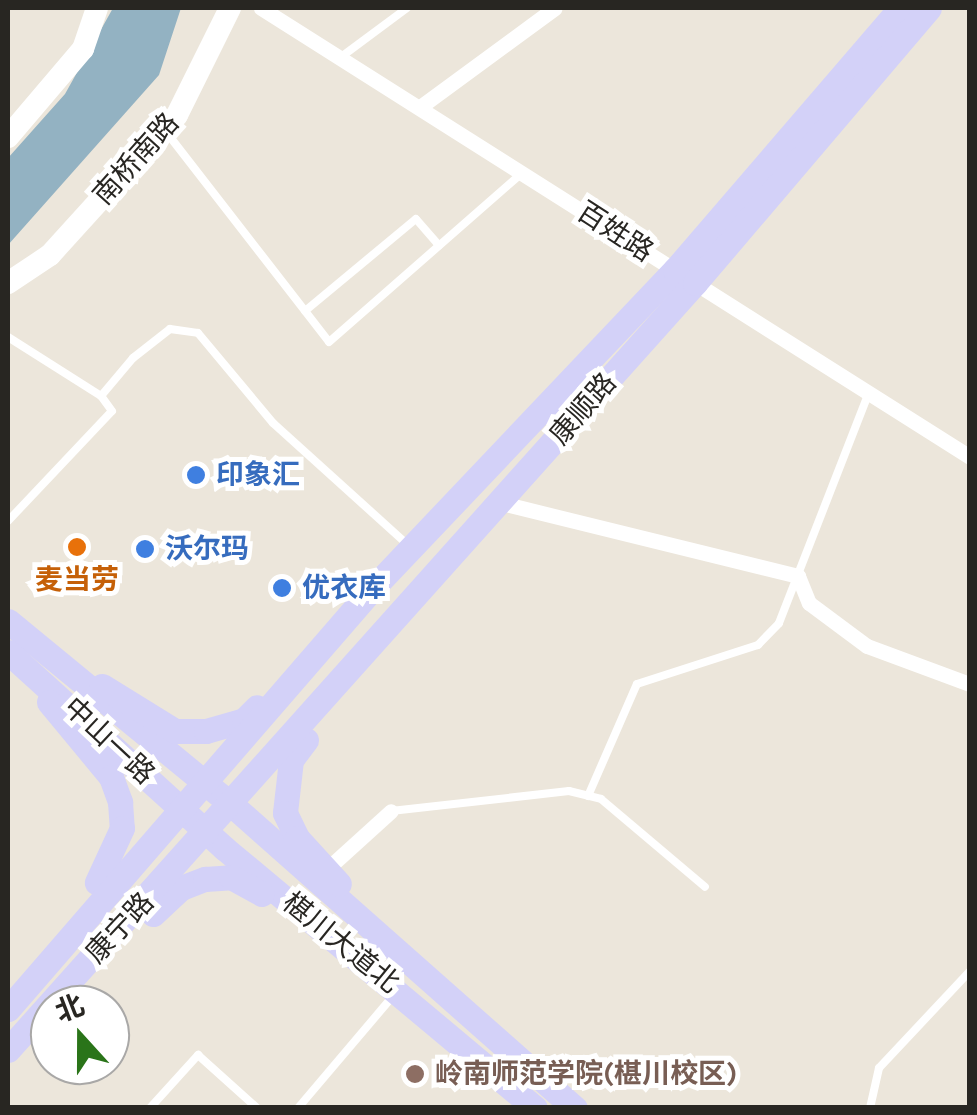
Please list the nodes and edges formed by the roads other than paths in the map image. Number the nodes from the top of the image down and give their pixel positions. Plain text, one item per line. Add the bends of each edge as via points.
1 (97, 8) edge
2 (230, 8) edge
3 (261, 8) edge
4 (407, 8) edge
5 (555, 8) edge
6 (929, 8) edge
7 (895, 9) edge
8 (535, 14) edge
9 (341, 58) junction
10 (420, 107) junction
11 (164, 130) junction
12 (8, 137) edge
13 (522, 172) junction
14 (440, 245) junction
15 (685, 276) junction
16 (8, 282) edge
17 (305, 311) junction
18 (8, 337) edge
19 (869, 393) junction
20 (102, 396) junction
21 (970, 438) edge
22 (962, 452) edge
23 (501, 503) junction
24 (8, 522) edge
25 (413, 549) junction
26 (798, 576) junction
27 (372, 589) junction
28 (8, 621) edge
29 (8, 652) edge
30 (42, 661) junction
31 (348, 675) junction
32 (970, 684) edge
33 (202, 783) junction
34 (588, 796) junction
35 (232, 805) junction
36 (180, 808) junction
37 (391, 811) joint
38 (208, 834) junction
39 (327, 880) junction
40 (705, 887) dead end
41 (345, 946) junction
42 (970, 970) edge
43 (86, 985) edge
44 (398, 990) junction
45 (8, 1007) edge
46 (13, 1044) edge
47 (150, 1108) edge
48 (257, 1108) edge
49 (298, 1108) edge
50 (535, 1108) edge
51 (576, 1108) edge
52 (870, 1108) edge

1 - 12 street via 83,48
2 - 11 street, 南桥南路 via 198,79
3 - 9 street, 百姓路
4 - 9 lane
5 - 8 street
6 - 15 main road, 康顺路
7 - 15 main road, 康顺路
8 - 10 street
9 - 10 street, 百姓路
10 - 13 street, 百姓路
11 - 16 street, 南桥南路 via 50,255
11 - 17 lane
13 - 14 lane
13 - 15 street, 百姓路
14 - 17 lane via 416,218
14 - 17 lane via 329,342
15 - 19 street, 百姓路
15 - 23 main road, 康顺路
15 - 25 main road, 康顺路
18 - 20 lane
19 - 22 street, 百姓路
19 - 26 lane
20 - 24 lane via 112,410
20 - 25 lane via 133,358 170,329 198,332 273,423
21 - 22 street
23 - 26 street
23 - 31 main road, 康顺路
25 - 27 main road, 康顺路
26 - 32 street via 809,603 867,646
26 - 34 lane via 779,623 758,645 636,684
27 - 30 main road via 244,720 206,732 175,731
27 - 33 main road, 康顺路
28 - 30 main road
29 - 30 main road, 中山一路
30 - 33 main road, 中山一路
30 - 36 main road, 中山一路
30 - 45 main road via 111,777 122,828 96,885
31 - 35 main road, 康顺路
31 - 39 main road via 291,760 283,788 297,838
33 - 35 main road, 中山一路
33 - 36 main road, 康宁路
34 - 37 lane via 569,792
34 - 40 lane via 600,798
35 - 38 main road, 康宁路
35 - 39 main road, 椹川大道北
36 - 38 main road, 中山一路
36 - 45 main road, 康宁路
37 - 39 street
38 - 41 main road, 椹川大道北
38 - 46 main road, 康宁路
39 - 51 main road via 370,930
41 - 43 main road via 231,877 205,879 161,905
41 - 44 main road, 椹川大道北
42 - 52 lane via 878,1068
44 - 49 lane
44 - 50 main road, 椹川大道北
47 - 48 lane via 198,1055

